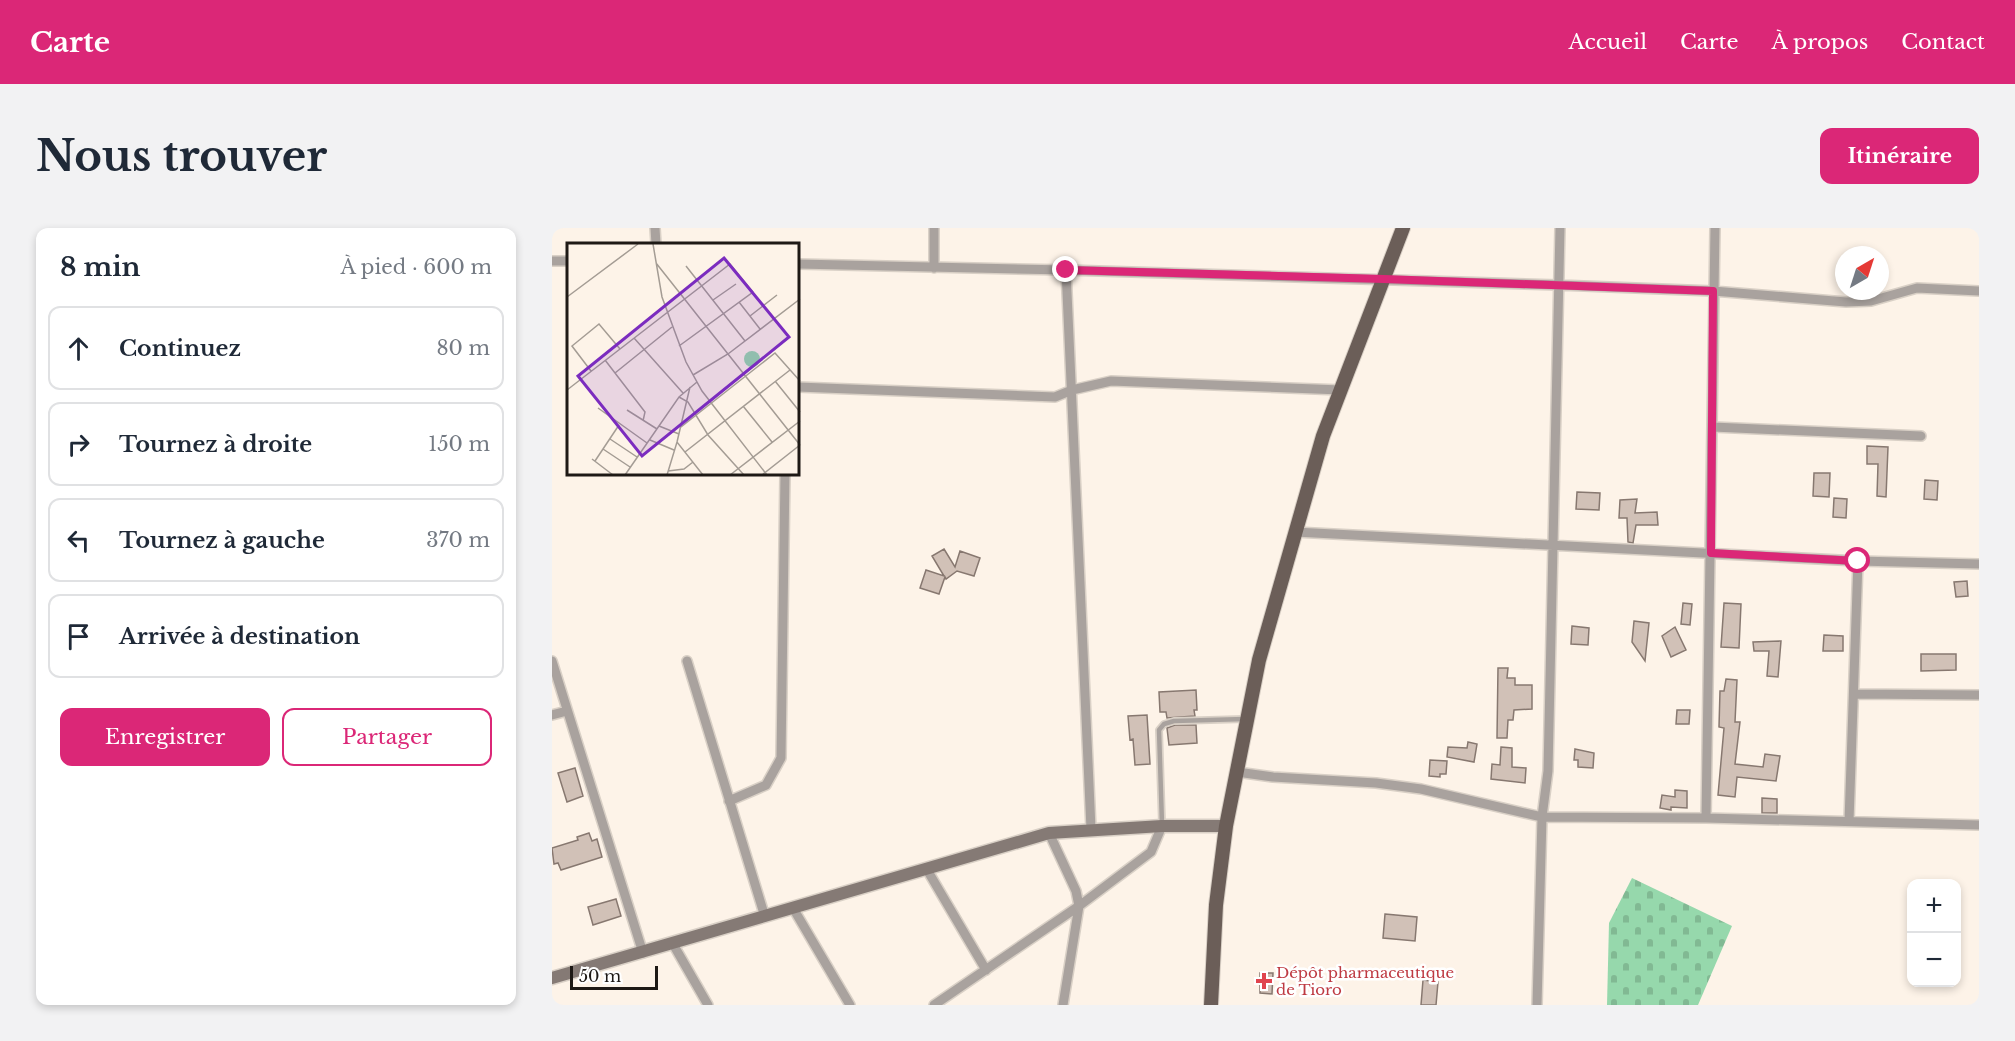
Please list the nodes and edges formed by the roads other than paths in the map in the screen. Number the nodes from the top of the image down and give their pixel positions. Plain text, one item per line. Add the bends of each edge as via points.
1 (655, 228) edge
2 (934, 228) edge
3 (1403, 228) edge
4 (1560, 228) edge
5 (1715, 228) edge
6 (656, 243) edge
7 (800, 264) edge
8 (934, 268) junction
9 (1066, 270) junction
10 (1384, 279) junction
11 (1558, 285) junction
12 (1713, 291) junction
13 (1979, 291) edge
14 (800, 387) edge
15 (1072, 390) junction
16 (1341, 390) junction
17 (1713, 427) junction
18 (1921, 436) dead end
19 (785, 476) edge
20 (1295, 532) junction
21 (1553, 545) junction
22 (1711, 553) junction
23 (1858, 561) junction
24 (1979, 564) edge
25 (552, 661) edge
26 (687, 661) dead end
27 (1854, 694) junction
28 (1979, 695) edge
29 (567, 711) junction
30 (552, 715) edge
31 (1247, 718) junction
32 (1237, 772) junction
33 (729, 801) junction
34 (1542, 817) junction
35 (1706, 818) junction
36 (1849, 822) junction
37 (1979, 825) edge
38 (1162, 826) junction
39 (1226, 826) junction
40 (1091, 829) junction
41 (1049, 833) junction
42 (926, 868) junction
43 (1079, 906) junction
44 (793, 909) junction
45 (765, 917) junction
46 (673, 944) junction
47 (643, 952) junction
48 (986, 970) junction
49 (552, 978) edge
50 (708, 1005) edge
51 (850, 1005) edge
52 (934, 1005) edge
53 (1063, 1005) edge
54 (1211, 1005) edge
55 (1537, 1005) edge

1 - 6 street
2 - 8 street
3 - 10 main road
4 - 11 street
5 - 12 street
7 - 8 street
8 - 9 street
9 - 10 street
9 - 15 street
10 - 11 street
10 - 16 main road
11 - 12 street
11 - 21 street
12 - 13 street via 1846,302 1871,301 1917,288
12 - 17 street
14 - 15 street via 1055,397
15 - 16 street via 1111,381
15 - 40 street
16 - 20 main road
17 - 18 street
17 - 22 street
19 - 33 street via 781,758 766,785
20 - 21 street
20 - 31 main road
21 - 22 street
21 - 34 street via 1548,771
22 - 23 street
22 - 35 street
23 - 24 street
23 - 27 street
25 - 29 street
26 - 33 street
27 - 28 street
27 - 36 street
29 - 30 street
29 - 47 street
31 - 32 main road
31 - 38 lane via 1174,721 1159,730
32 - 34 street via 1421,789
32 - 39 main road
33 - 45 street
34 - 35 street
34 - 55 street
35 - 36 street
36 - 37 street
38 - 39 main road
38 - 40 main road
38 - 43 street via 1151,852
39 - 54 main road via 1216,904
40 - 41 main road
41 - 42 main road
41 - 43 street via 1072,880
42 - 44 main road
42 - 48 street
43 - 48 street
43 - 53 street
44 - 45 main road
44 - 51 street
45 - 46 main road
46 - 47 main road
46 - 50 street
47 - 49 main road
48 - 52 street

